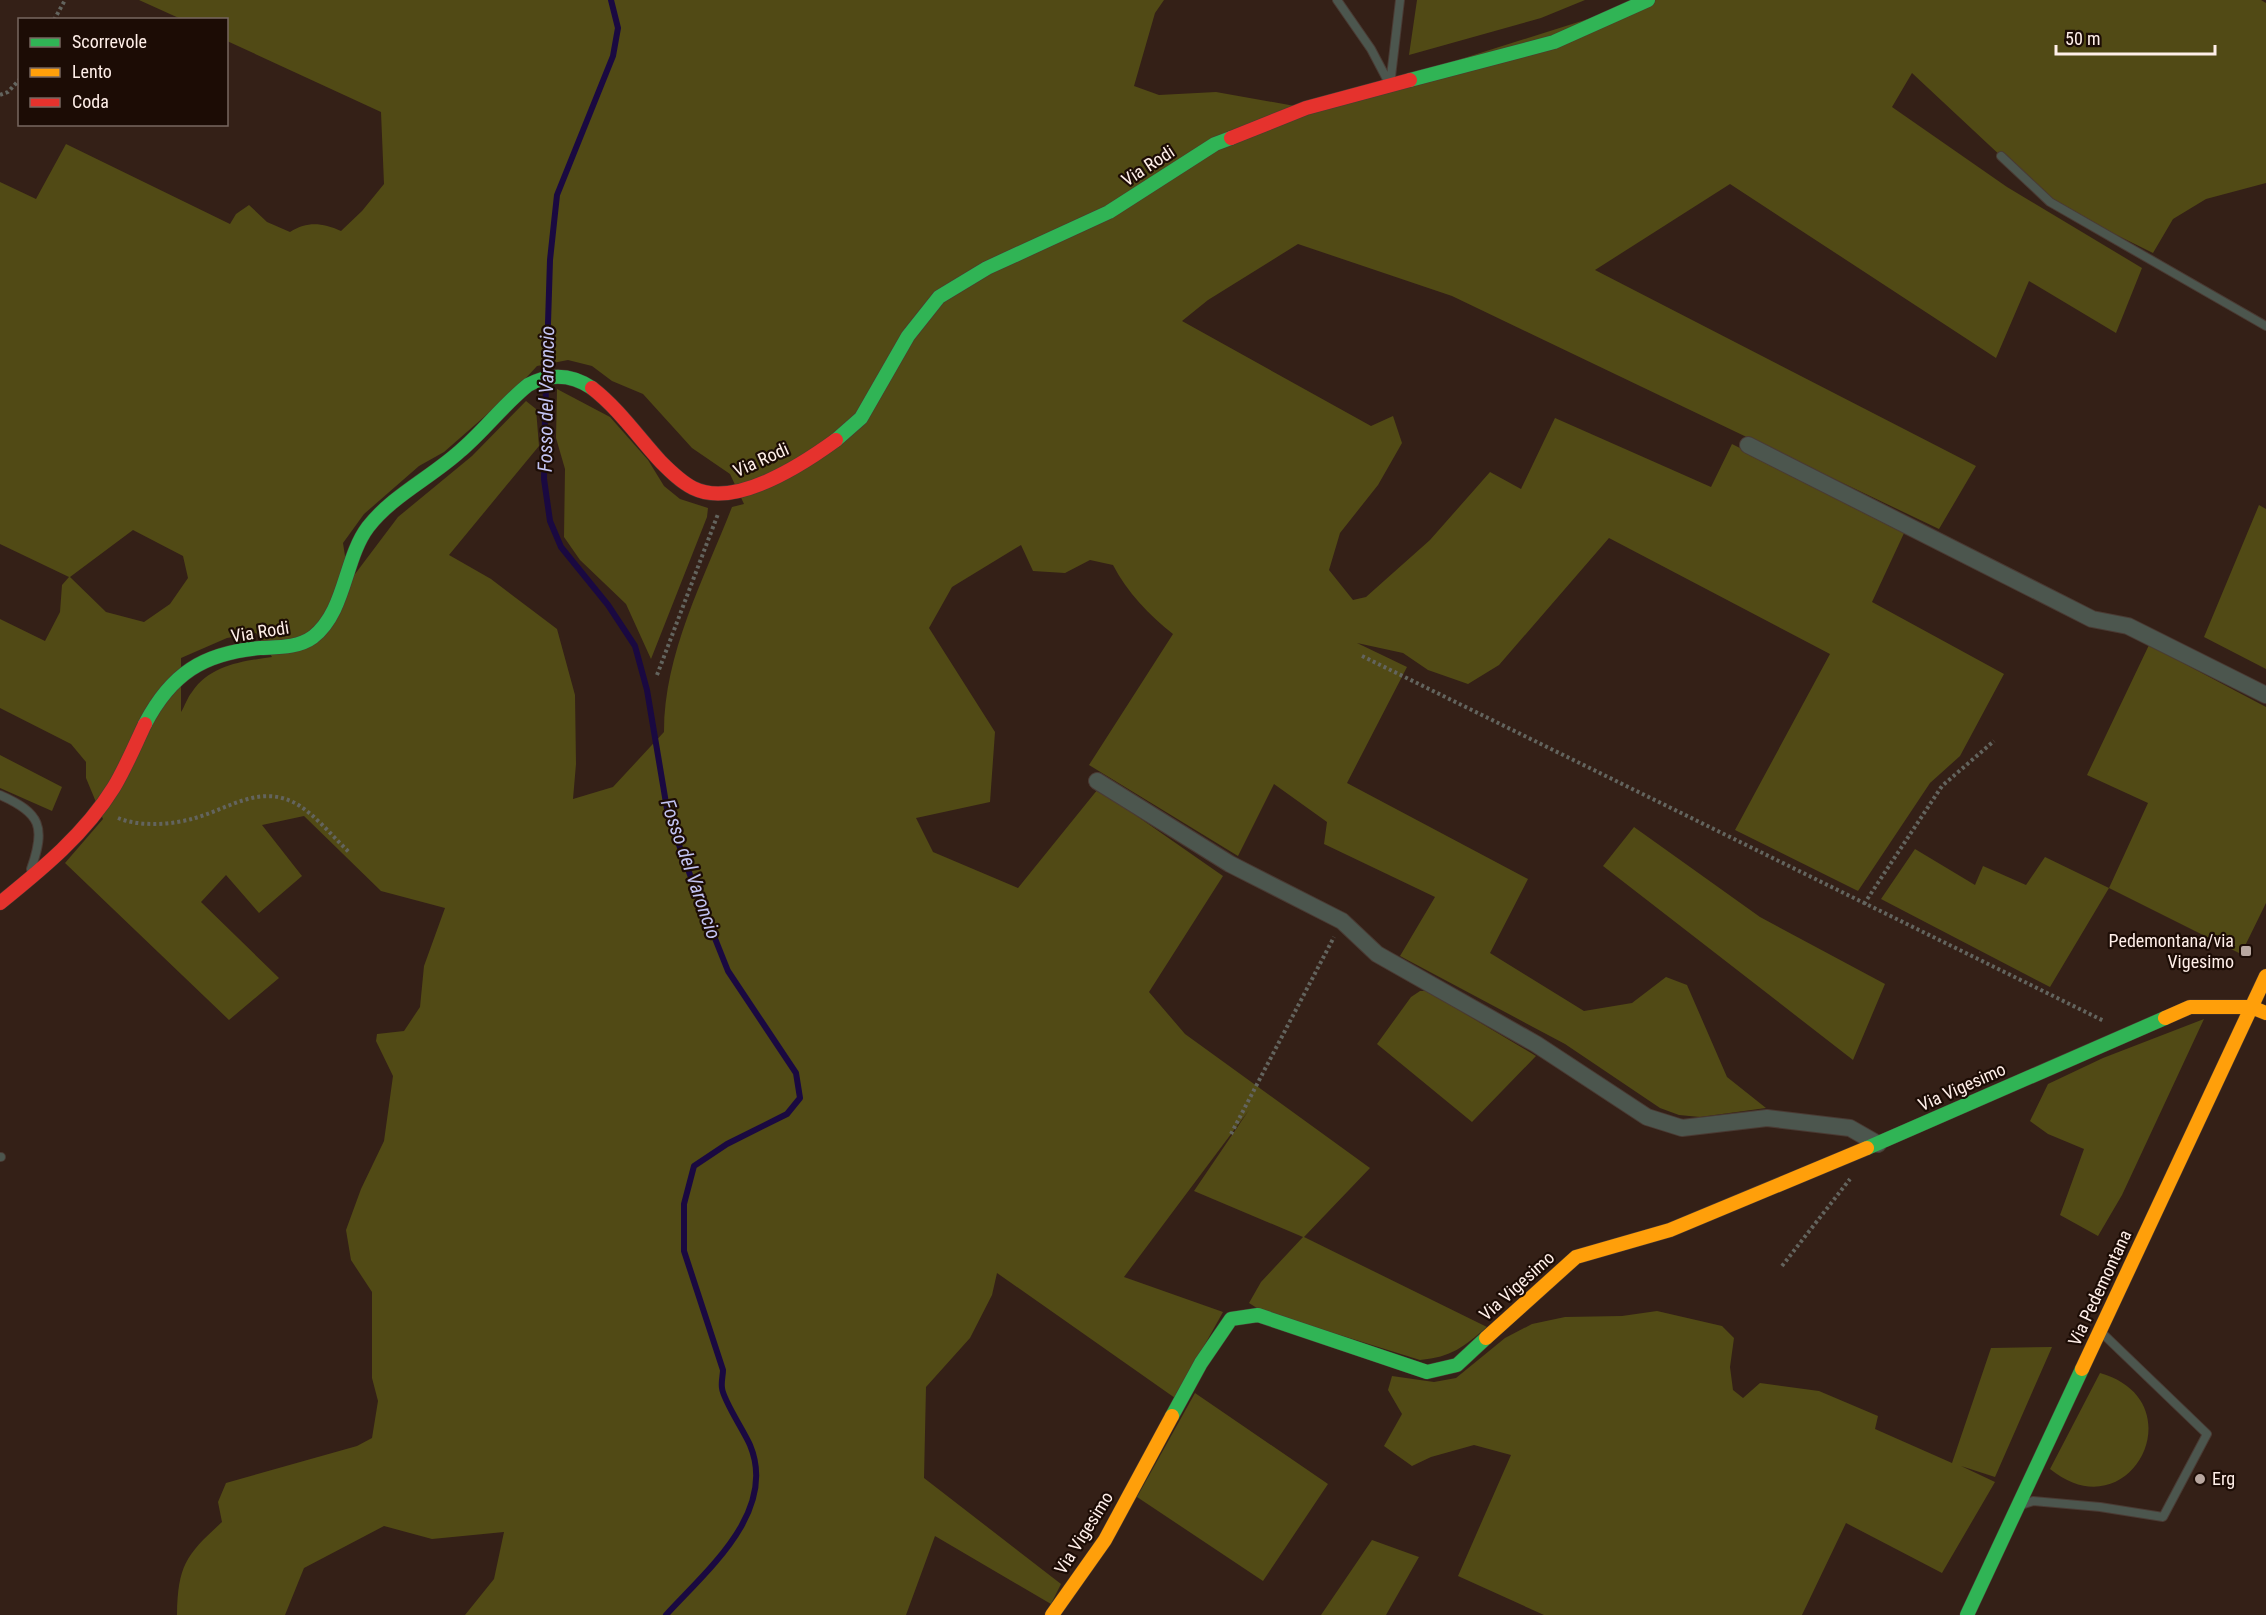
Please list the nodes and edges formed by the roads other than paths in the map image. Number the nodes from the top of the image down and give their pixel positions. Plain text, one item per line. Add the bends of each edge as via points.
1 (1338, 0) edge
2 (1400, 0) edge
3 (1648, 0) edge
4 (1390, 85) junction
5 (2001, 156) dead end
6 (2266, 326) edge
7 (1748, 445) dead end
8 (2266, 695) edge
9 (1097, 781) dead end
10 (0, 795) edge
11 (24, 883) junction
12 (0, 903) edge
13 (2266, 976) edge
14 (2252, 1007) junction
15 (2266, 1013) edge
16 (1878, 1144) junction
17 (2100, 1330) junction
18 (2018, 1506) junction
19 (1052, 1615) edge
20 (1967, 1615) edge

1 - 4 lane
2 - 4 lane
3 - 4 street, Via Rodi via 1554,42
4 - 11 street, Via Rodi via 1306,108 1215,144 1094,220 964,279 939,297 908,336 852,428 762,484 726,494 697,490 679,480 620,413 579,380 555,375 539,379 458,454 374,521 361,538 330,615 313,637 297,645 225,655 199,665 169,685 114,787 66,845
5 - 6 lane via 2050,202
7 - 8 street via 2092,619 2128,626
9 - 16 street via 1230,864 1342,921 1377,954 1536,1044 1647,1117 1682,1128 1767,1118 1850,1128
10 - 11 lane via 27,807 36,819 37,853
11 - 12 street, Via Rodi
13 - 14 street, Via Pedemontana
14 - 15 street
14 - 16 street, Via Vigesimo via 2190,1007
14 - 17 street, Via Pedemontana
16 - 19 street, Via Vigesimo via 1670,1230 1576,1257 1457,1365 1427,1372 1258,1315 1231,1319 1201,1363 1105,1540
17 - 18 street, Via Pedemontana
17 - 18 lane via 2207,1434 2163,1517 2100,1507 2033,1502
18 - 20 street, Via Pedemontana

